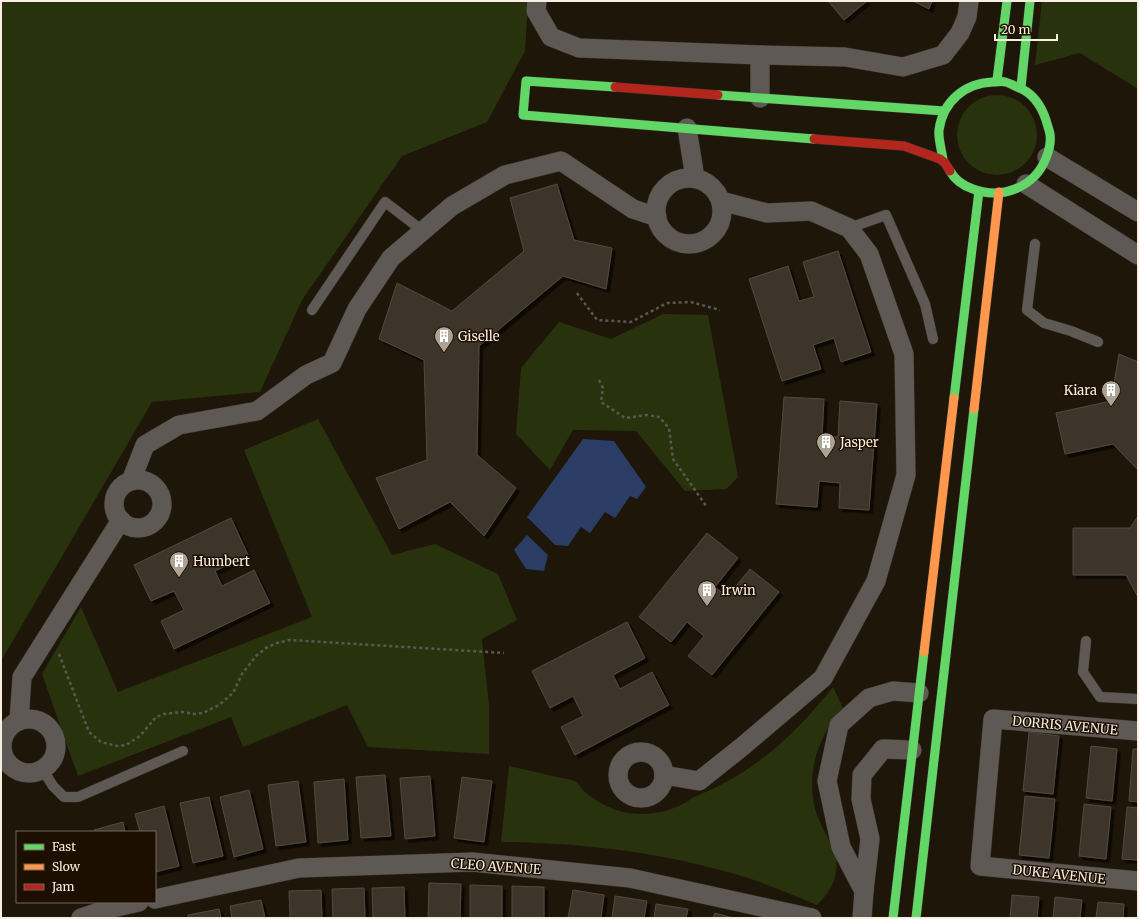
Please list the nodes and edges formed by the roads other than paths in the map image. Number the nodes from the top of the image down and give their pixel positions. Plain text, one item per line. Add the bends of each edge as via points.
1 (537, 1) edge
2 (969, 1) edge
3 (1006, 1) edge
4 (1030, 1) edge
5 (760, 55) junction
6 (997, 80) junction
7 (1021, 87) junction
8 (760, 98) junction
9 (944, 111) junction
10 (688, 128) junction
11 (1047, 157) junction
12 (943, 160) junction
13 (695, 178) junction
14 (1026, 184) junction
15 (979, 191) junction
16 (999, 192) junction
17 (721, 201) junction
18 (1138, 212) edge
19 (656, 217) junction
20 (849, 228) junction
21 (423, 231) junction
22 (1035, 244) dead end
23 (1138, 255) edge
24 (312, 310) dead end
25 (933, 340) dead end
26 (1098, 342) dead end
27 (131, 481) junction
28 (120, 520) junction
29 (1086, 642) dead end
30 (930, 694) junction
31 (1138, 699) edge
32 (19, 721) junction
33 (1138, 731) edge
34 (923, 751) junction
35 (183, 752) dead end
36 (43, 770) junction
37 (664, 775) dead end
38 (980, 866) joint
39 (1138, 881) edge
40 (864, 891) junction
41 (156, 899) edge
42 (135, 903) edge
43 (904, 917) edge
44 (80, 918) edge
45 (812, 918) edge
46 (862, 918) edge

1 - 5 street via 536,11 551,38 578,48
2 - 5 street via 967,17 960,33 943,55 903,67 845,57
3 - 6 street
4 - 7 street
5 - 8 street
6 - 7 street
6 - 9 street via 985,81 964,89 949,102
7 - 11 street via 1035,98 1045,112 1050,134
8 - 9 street
8 - 10 street via 611,91 526,81 523,115 608,118
9 - 12 street via 940,120 938,140
10 - 12 street via 904,146
10 - 13 street
11 - 14 street via 1035,177
11 - 18 street
12 - 15 street via 954,177
13 - 17 street via 716,190
13 - 19 street via 677,180 662,191 658,199
14 - 16 street via 1016,190
14 - 23 street
15 - 16 street via 989,194
15 - 30 street
16 - 30 street
17 - 19 street via 721,222 710,238 701,242 682,244 673,240 663,230
17 - 20 street via 767,213 812,211
19 - 21 street via 634,209 561,161 505,175 452,206
20 - 25 lane via 886,215 925,304
20 - 37 street via 869,254 904,354 906,475 876,581 823,678 699,781
21 - 24 lane via 385,202
21 - 27 street via 391,258 357,309 332,363 306,376 257,412 179,425 145,445
22 - 26 lane via 1027,310 1044,323
27 - 28 street via 119,490 115,497 116,513
27 - 28 street via 146,481 158,490 162,505 160,513 156,520 142,528 127,525
28 - 32 street via 22,677
29 - 31 lane via 1083,672 1100,697
30 - 34 street
30 - 34 street
30 - 40 street via 893,691 869,698 839,725 827,781 841,847
32 - 36 street via 37,720 52,731 56,748 54,757
32 - 36 street via 6,733 2,741 5,759 22,772 35,773
33 - 38 street, DORRIS AVENUE via 993,719
34 - 40 street via 883,749 862,775 861,799 870,838
34 - 43 street
34 - 43 street
35 - 36 lane via 78,797 64,797
38 - 39 street, DUKE AVENUE
40 - 46 street
41 - 45 street, CLEO AVENUE via 299,868 472,862 630,878
42 - 44 street

